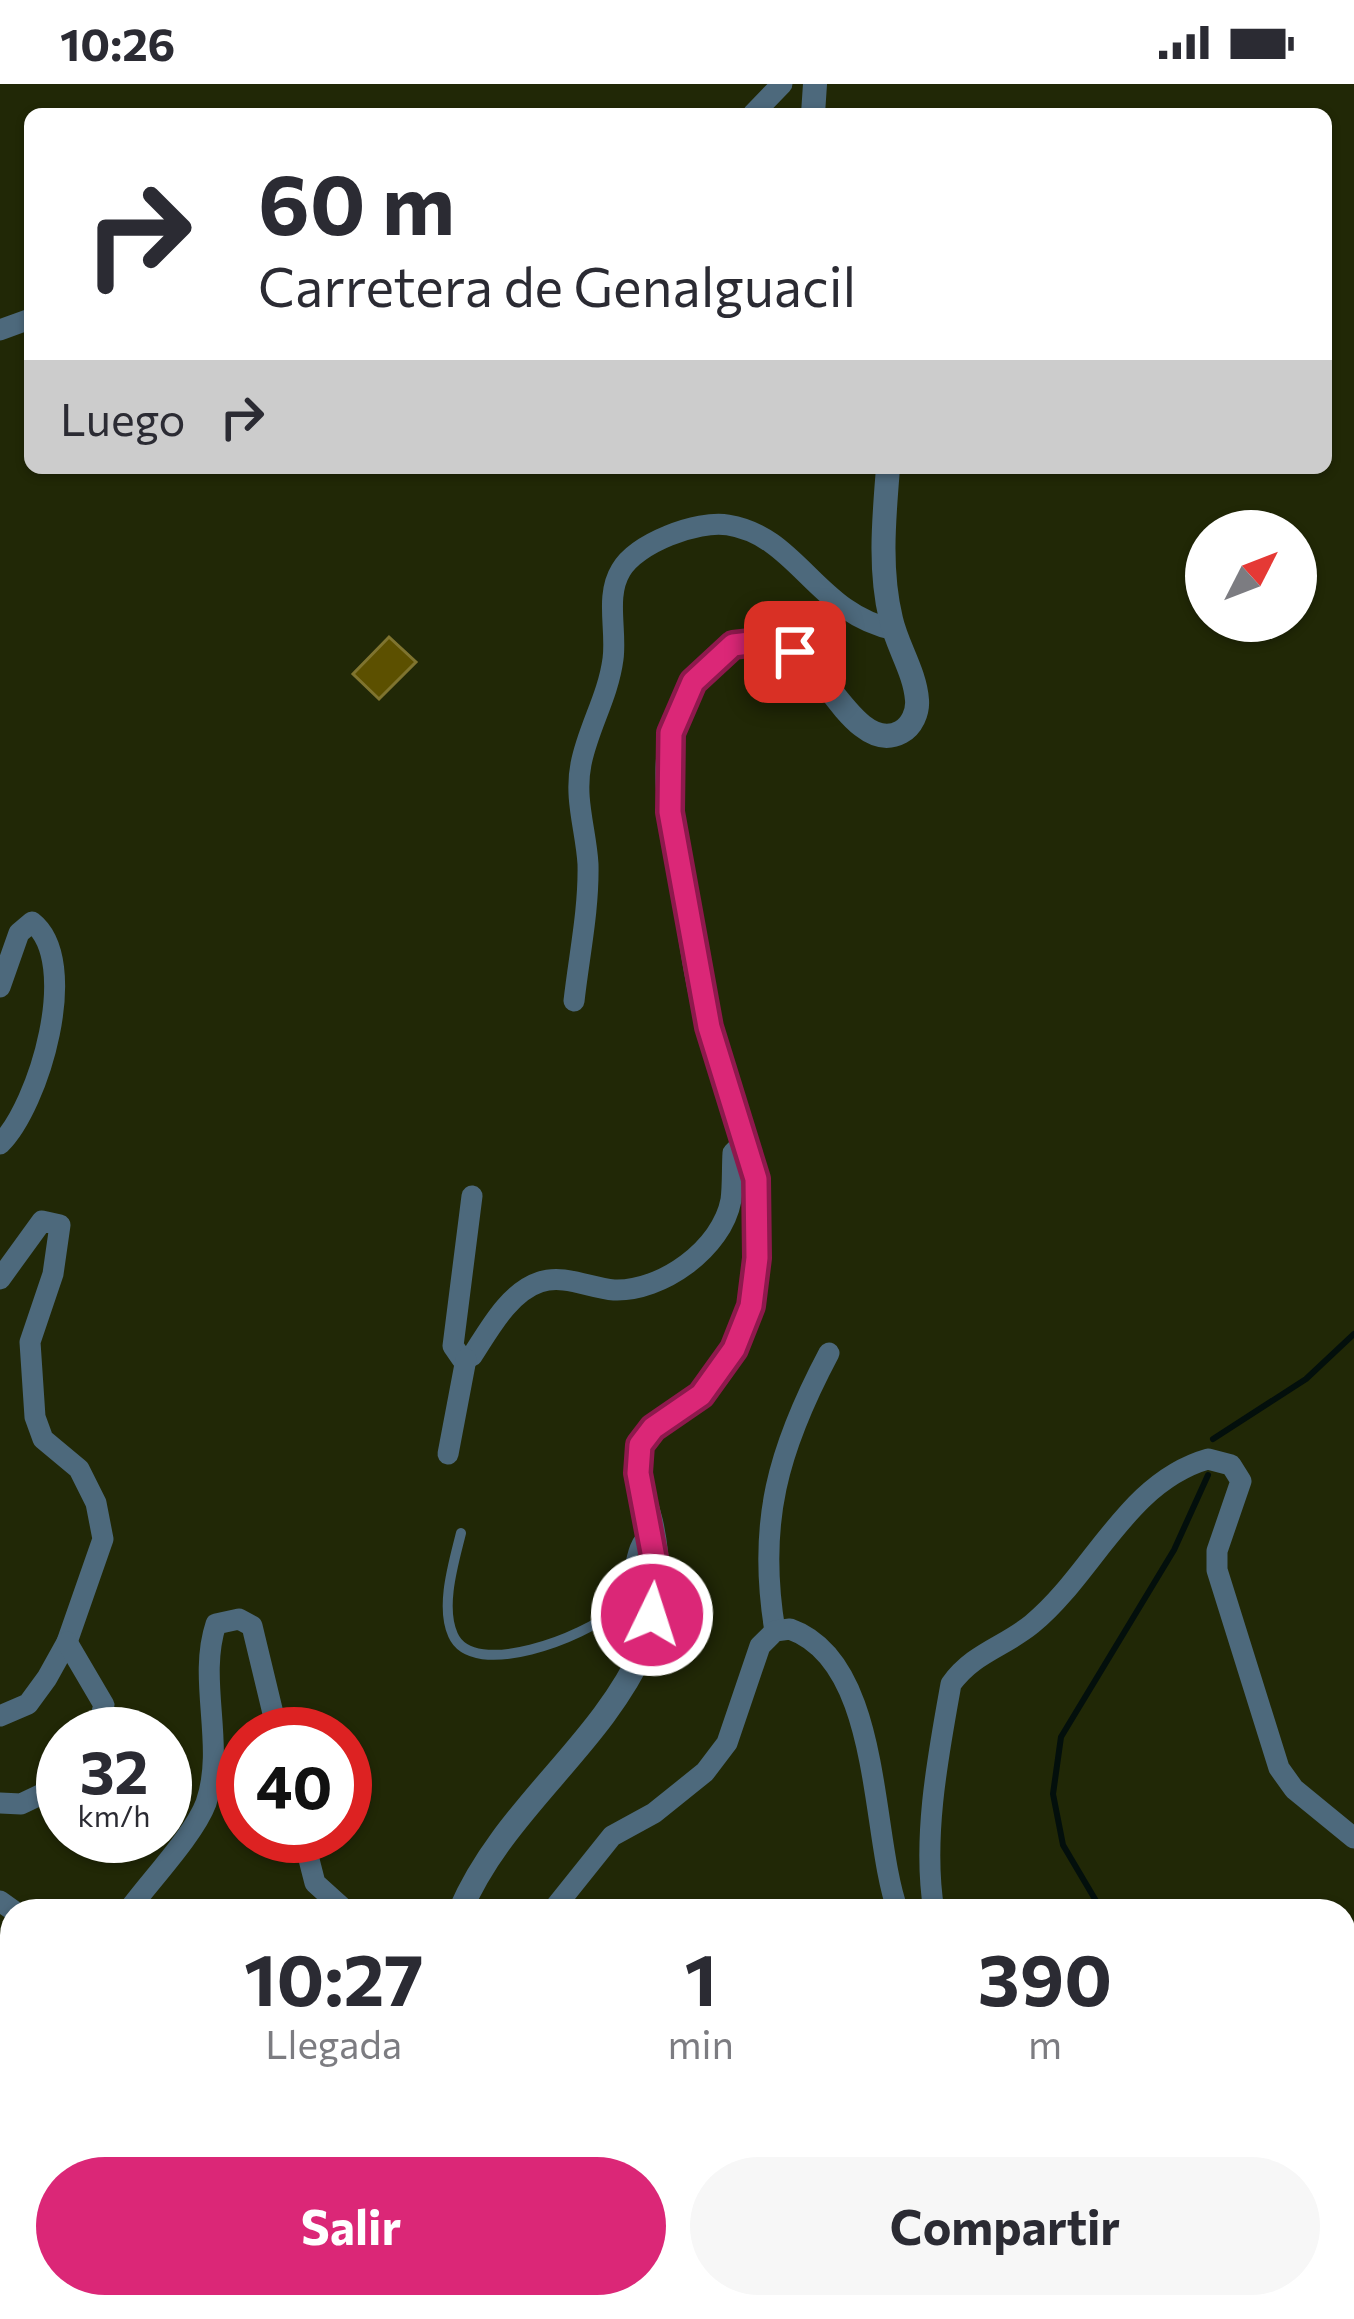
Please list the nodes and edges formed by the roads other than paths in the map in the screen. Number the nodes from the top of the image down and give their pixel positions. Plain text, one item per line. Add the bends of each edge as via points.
1 (782, 84) edge
2 (760, 108) edge
3 (888, 474) edge
4 (895, 630) junction
5 (0, 987) edge
6 (574, 1001) dead end
7 (747, 1139) junction
8 (0, 1144) edge
9 (472, 1196) dead end
10 (0, 1279) edge
11 (829, 1353) dead end
12 (466, 1359) junction
13 (448, 1454) dead end
14 (652, 1529) junction
15 (461, 1533) dead end
16 (775, 1631) junction
17 (67, 1642) junction
18 (103, 1707) edge
19 (272, 1707) edge
20 (0, 1717) edge
21 (36, 1797) edge
22 (0, 1803) edge
23 (1354, 1838) edge
24 (309, 1863) edge
25 (137, 1899) edge
26 (332, 1899) edge
27 (465, 1899) edge
28 (562, 1899) edge
29 (896, 1899) edge
30 (932, 1899) edge

1 - 2 street
3 - 4 street via 883,556
4 - 6 street via 828,600 786,552 726,524 692,529 630,559 613,588 613,661 581,764 587,898
4 - 7 street via 918,709 901,733 865,729 816,669 766,641 733,645 713,658 671,733 670,812 689,924 709,1027
5 - 8 street via 32,922 52,946 53,1014 27,1111
7 - 12 street via 733,1153 730,1204 691,1260 636,1291 536,1283
7 - 14 street via 756,1179 751,1306 714,1381 640,1445
9 - 12 street via 453,1346
10 - 17 street via 42,1221 60,1225 30,1342 35,1418 44,1439 79,1469 104,1539
11 - 16 street via 802,1402 766,1525
12 - 13 street
14 - 15 lane via 637,1540 628,1589 599,1624 542,1648 479,1654 460,1646 451,1629
14 - 27 street via 659,1584 644,1646 589,1736 531,1796
16 - 28 street via 760,1646 727,1743 705,1772 612,1836
16 - 29 street via 790,1629 822,1648 858,1719
17 - 18 street
17 - 20 street via 28,1704
19 - 25 street via 252,1625 216,1624 207,1650 212,1765 205,1805
21 - 22 street
23 - 30 street via 1294,1789 1269,1742 1217,1570 1240,1481 1232,1465 1208,1459 1159,1486 1053,1605 965,1665 951,1684
24 - 26 street via 314,1883

